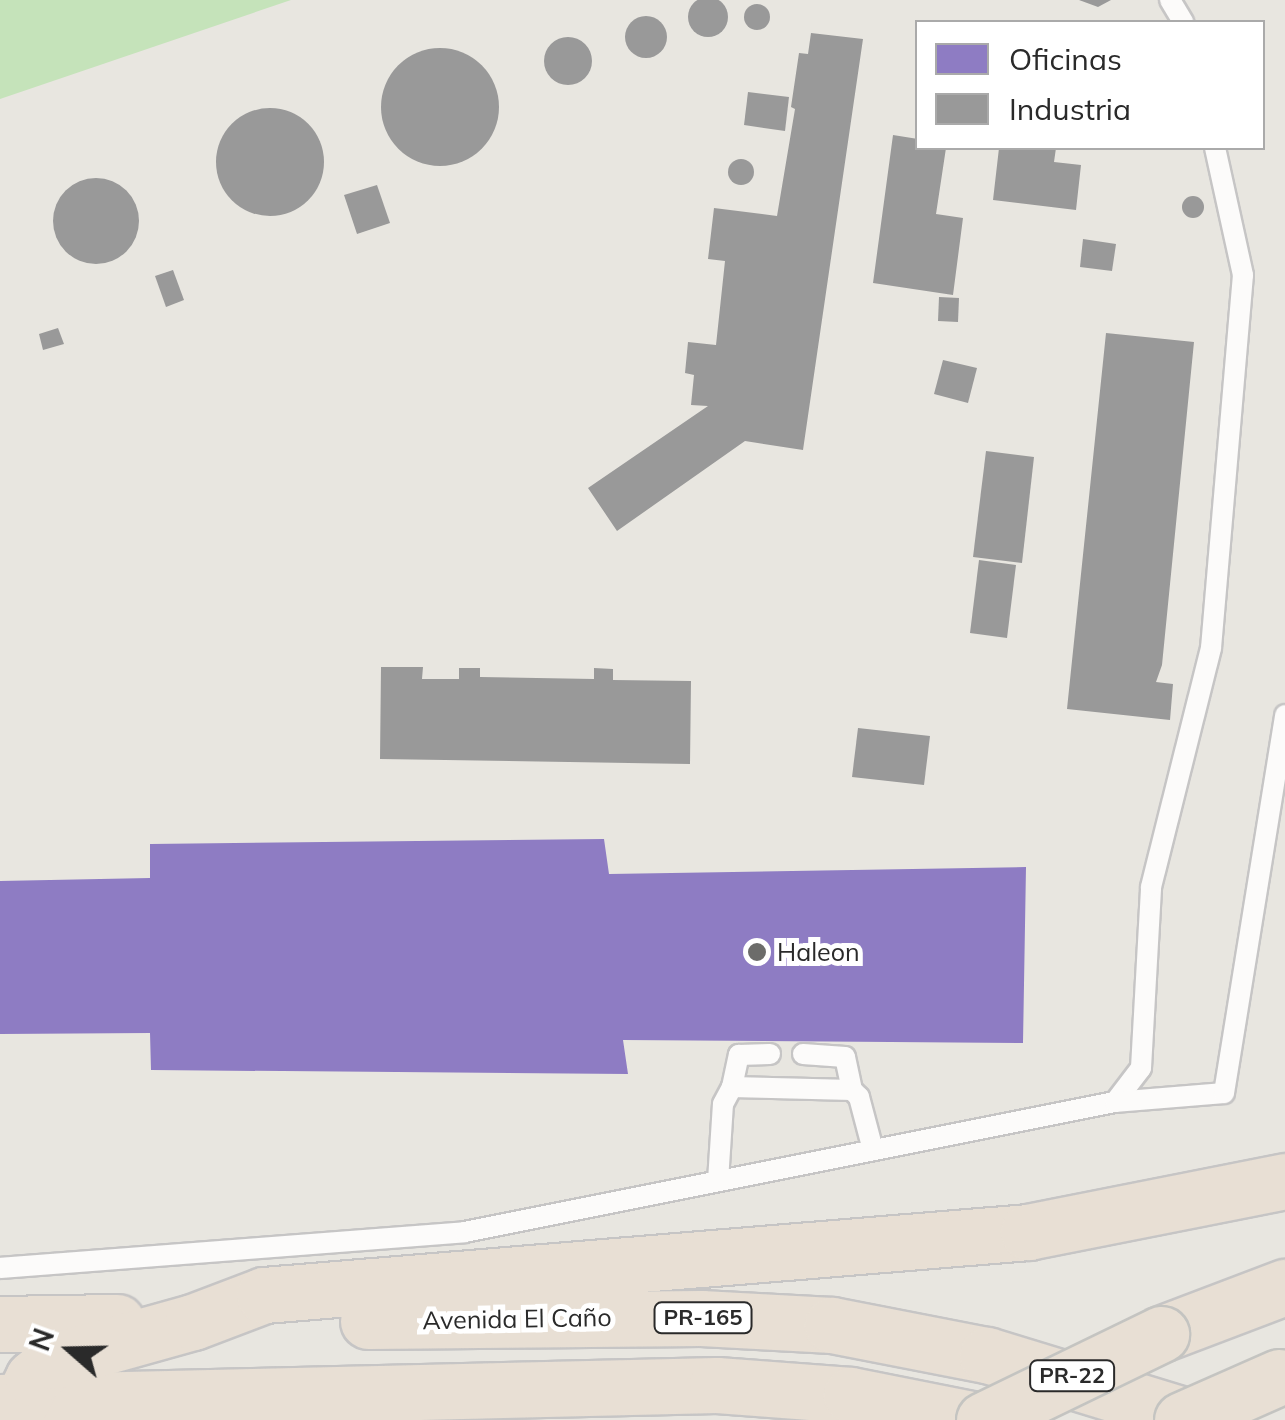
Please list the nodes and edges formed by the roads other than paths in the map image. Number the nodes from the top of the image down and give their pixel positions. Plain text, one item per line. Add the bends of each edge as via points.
1 (1215, 150) edge
2 (1285, 715) edge
3 (770, 1054) dead end
4 (803, 1054) dead end
5 (732, 1087) junction
6 (852, 1090) junction
7 (1116, 1102) junction
8 (873, 1150) junction
9 (718, 1181) junction
10 (1285, 1182) edge
11 (0, 1268) edge
12 (1285, 1287) edge
13 (193, 1322) junction
14 (0, 1324) edge
15 (1282, 1376) edge
16 (417, 1393) junction
17 (10, 1408) edge
18 (321, 1420) edge
19 (976, 1420) edge
20 (984, 1420) edge
21 (1182, 1420) edge
22 (1200, 1420) edge

1 - 7 lane via 1243,275 1211,648 1152,887 1141,1068
2 - 7 lane via 1224,1093
3 - 5 lane via 740,1054
4 - 6 lane via 845,1057
5 - 6 lane
5 - 9 lane via 722,1104
6 - 8 lane
7 - 8 lane
8 - 9 lane
9 - 11 lane via 465,1232
10 - 13 highway via 1028,1232 264,1294
12 - 20 highway, PR-22, bridge via 1162,1334
13 - 14 highway, Avenida El Caño / PR-165
13 - 17 highway via 53,1361
13 - 22 highway, Avenida El Caño / PR-165 via 700,1318 832,1325 988,1355
15 - 21 highway, bridge
16 - 17 highway
16 - 18 highway
16 - 19 highway via 717,1385 851,1395

